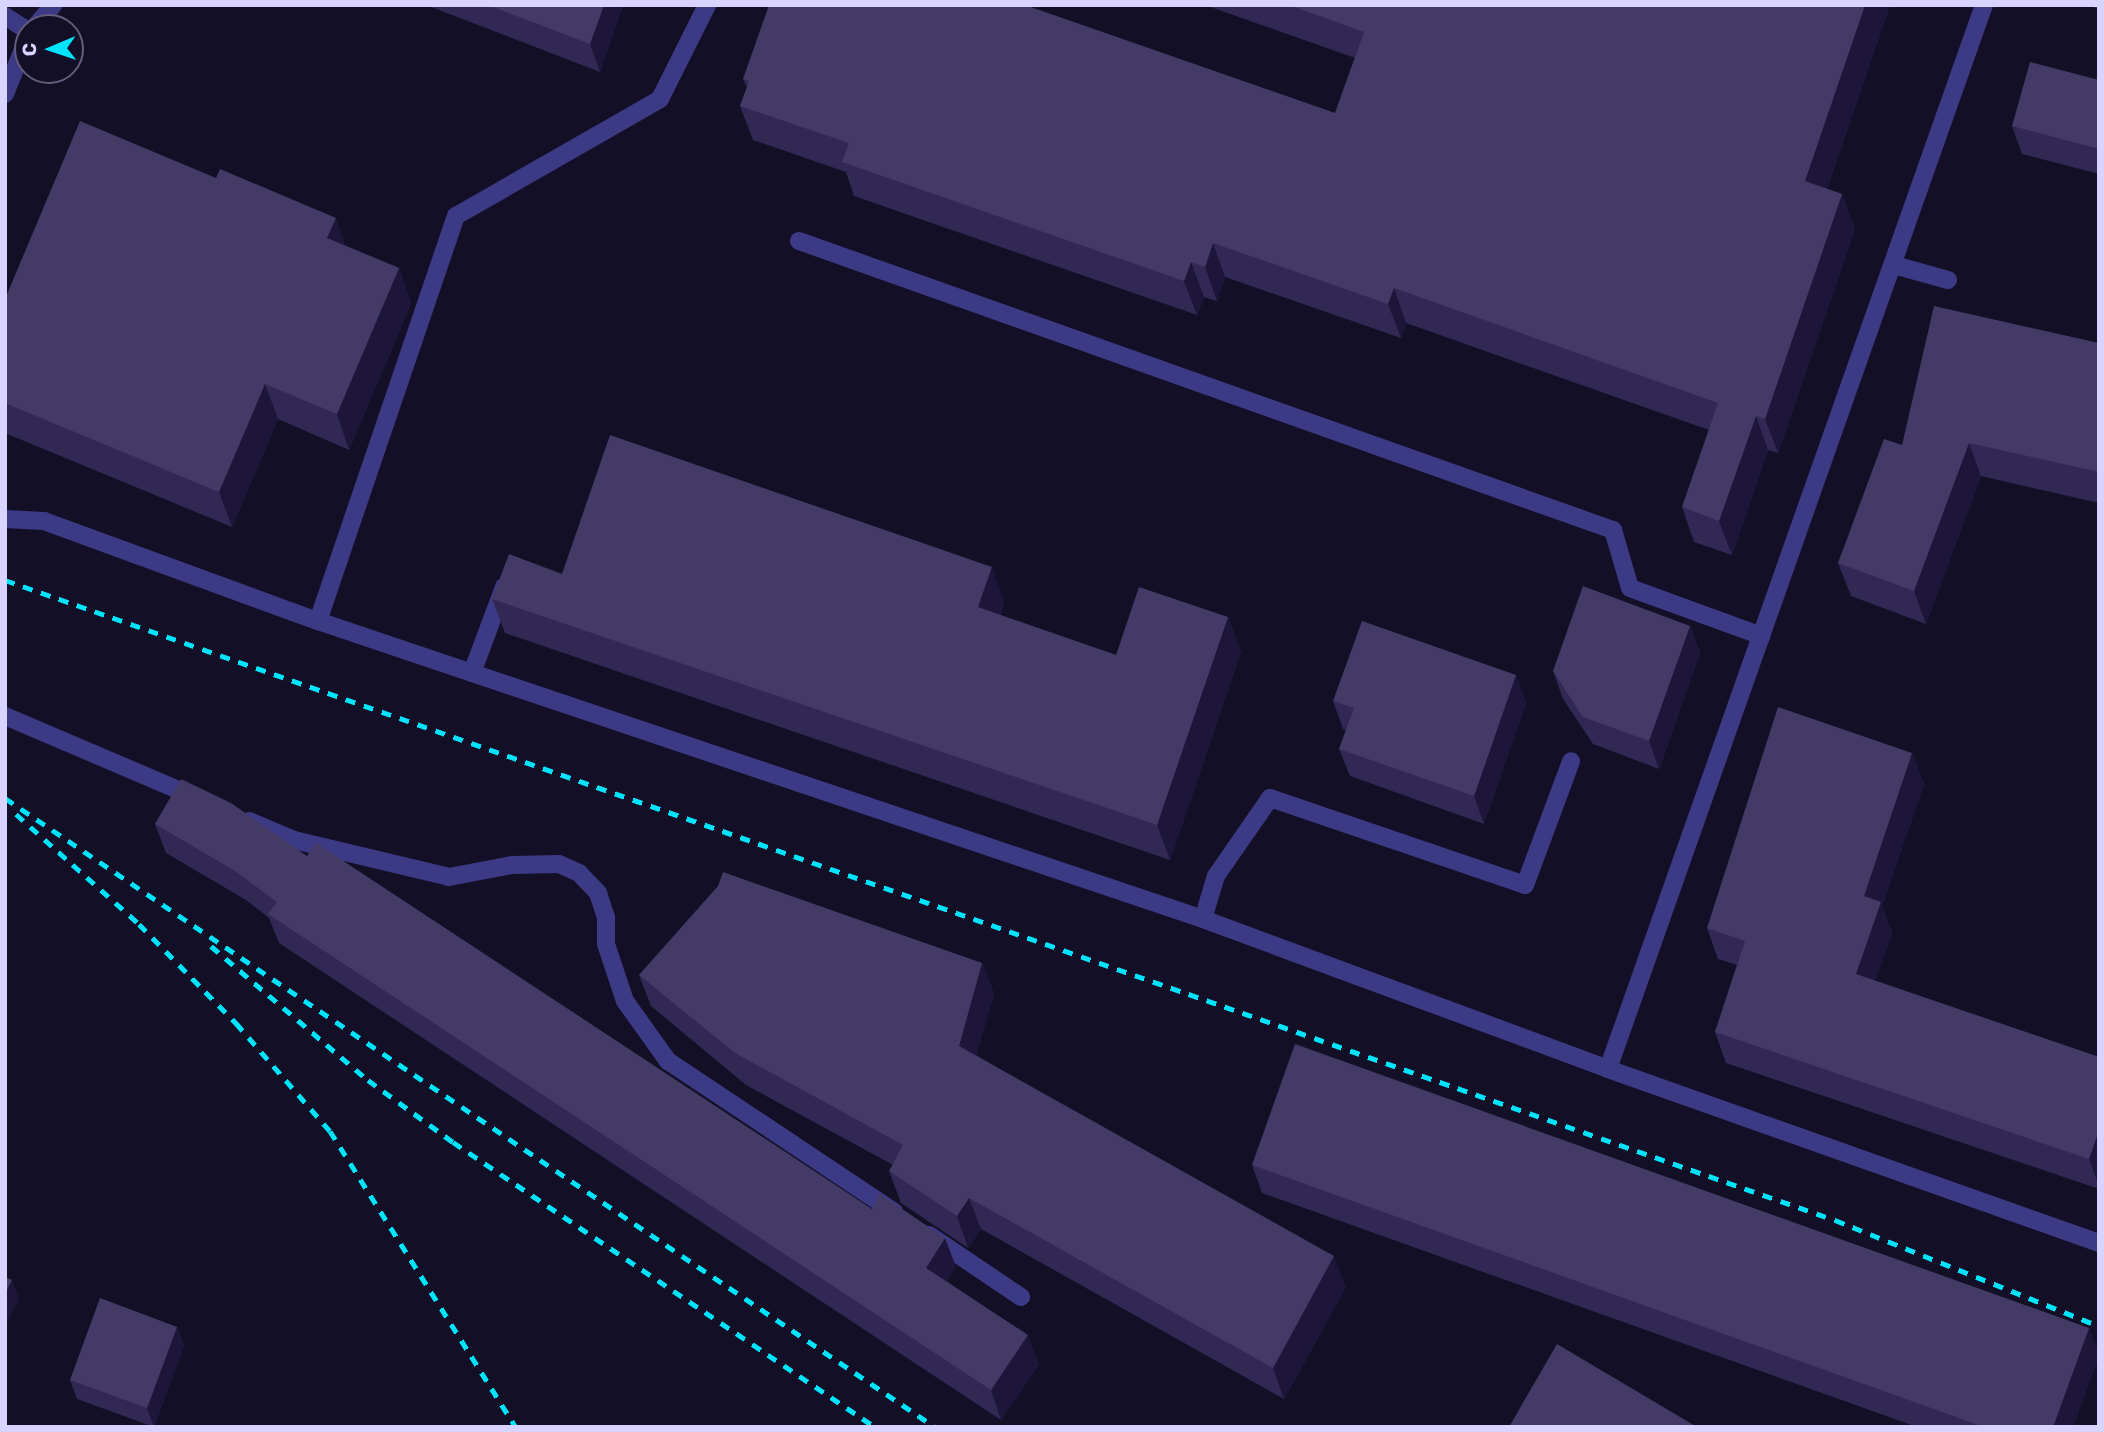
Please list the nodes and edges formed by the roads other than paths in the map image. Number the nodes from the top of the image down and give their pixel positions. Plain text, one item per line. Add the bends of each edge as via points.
1 (707, 5) edge
2 (1984, 5) edge
3 (14, 72) edge
4 (5, 94) edge
5 (799, 241) dead end
6 (1894, 265) junction
7 (1948, 280) dead end
8 (5, 519) edge
9 (509, 572) edge
10 (318, 621) junction
11 (1762, 636) junction
12 (472, 673) junction
13 (5, 716) edge
14 (1571, 761) dead end
15 (206, 802) edge
16 (232, 813) edge
17 (1203, 919) junction
18 (1608, 1069) junction
19 (2099, 1243) edge
20 (1021, 1297) dead end

1 - 10 street via 660,99 456,216
2 - 6 street
3 - 4 street
5 - 11 street via 1613,530 1630,588
6 - 7 street
6 - 11 street
8 - 10 street via 44,521
9 - 12 street
10 - 12 street
11 - 18 street
12 - 17 street
13 - 15 street
14 - 17 street via 1525,885 1270,798 1216,876
16 - 20 street via 294,840 449,877 512,865 559,864 579,873 598,893 606,917 606,944 625,1001 668,1061
17 - 18 street
18 - 19 street

